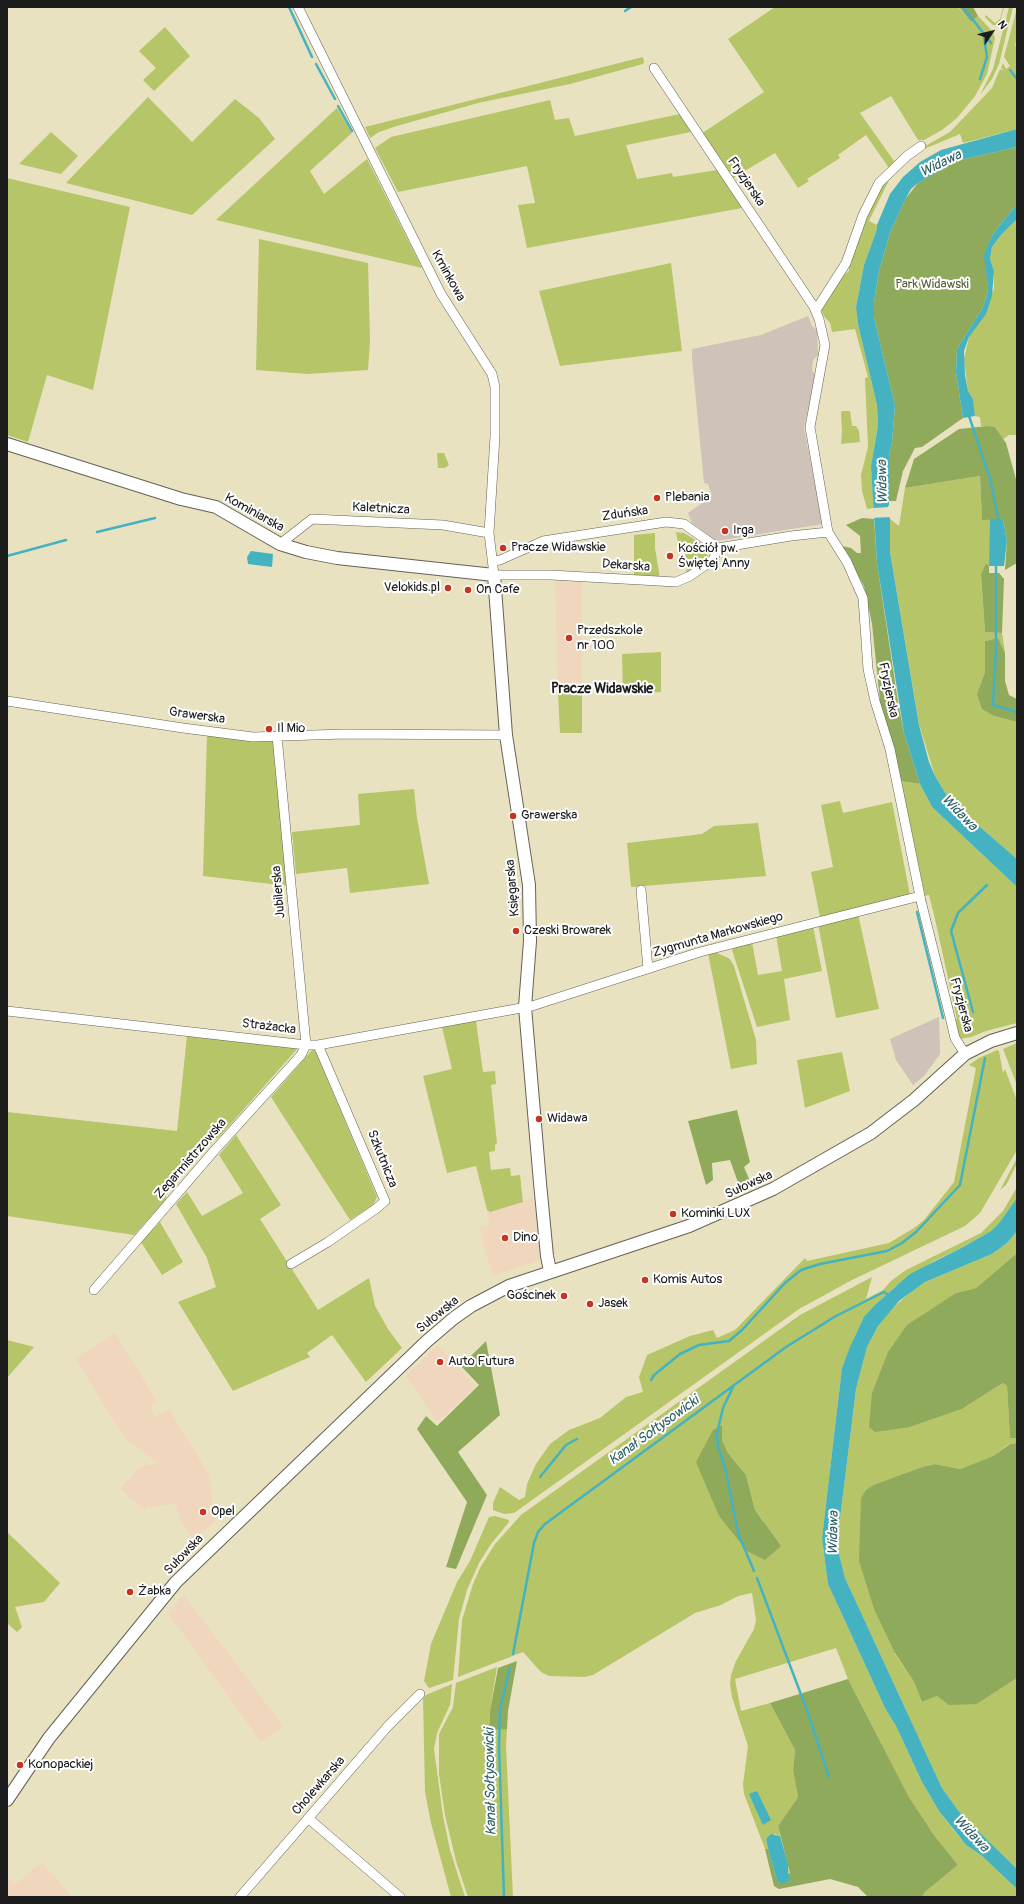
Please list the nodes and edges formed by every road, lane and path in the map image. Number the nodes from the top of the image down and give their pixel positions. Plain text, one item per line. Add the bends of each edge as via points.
1 (298, 7) edge
2 (654, 68) dead end
3 (921, 146) dead end
4 (816, 310) junction
5 (7, 444) edge
6 (828, 532) junction
7 (486, 533) junction
8 (280, 544) junction
9 (718, 548) junction
10 (493, 561) junction
11 (494, 574) junction
12 (7, 701) edge
13 (506, 735) junction
14 (277, 736) junction
15 (641, 890) dead end
16 (920, 896) junction
17 (648, 969) junction
18 (524, 1007) junction
19 (7, 1011) edge
20 (1017, 1033) edge
21 (306, 1045) junction
22 (318, 1045) junction
23 (965, 1054) junction
24 (291, 1264) dead end
25 (550, 1271) junction
26 (94, 1290) dead end
27 (420, 1694) dead end
28 (7, 1800) edge
29 (308, 1818) junction
30 (240, 1897) edge
31 (400, 1897) edge

1 - 7 street, Kminkowa via 441,294 492,374 495,388 495,436
2 - 4 street, Fryzjerska
3 - 4 street via 906,156 879,183 863,215 846,263
4 - 6 street, Fryzjerska via 825,344 810,427
5 - 8 main road, Kominiarska via 181,499 216,507
6 - 9 street
6 - 16 street, Fryzjerska via 852,572 863,598 871,684 890,749
7 - 8 street, Kaletnicza via 443,525 312,519
7 - 10 street, Kminkowa
8 - 11 main road, Kominiarska via 337,558
9 - 10 street, Zduńska via 684,524 666,522 543,540
9 - 11 street, Dekarska via 713,560 690,576 670,582
10 - 11 street, Kminkowa
11 - 13 main road, Księgarska
12 - 14 street, Grawerska via 253,737
13 - 14 street, Grawerska
13 - 18 main road, Księgarska via 529,885 530,941
14 - 21 street, Jubilerska
15 - 17 street
16 - 17 street, Zygmunta Markowskiego via 700,952
16 - 23 street, Fryzjerska via 955,1038
17 - 18 street, Zygmunta Markowskiego
18 - 22 street, Strażacka
18 - 25 main road, Księgarska
19 - 21 street, Strażacka
20 - 23 main road, Sułowska via 991,1040
21 - 22 street, Strażacka
21 - 26 street, Zegarmistrzowska via 301,1055
22 - 24 street, Szkutnicza via 385,1200 328,1242
23 - 25 main road, Sułowska via 894,1116 801,1175 698,1223
25 - 28 main road, Sułowska via 493,1293 454,1318 204,1554 176,1582 69,1713
27 - 29 street, Cholewkarska via 393,1720
29 - 30 street, Cholewkarska
29 - 31 street

